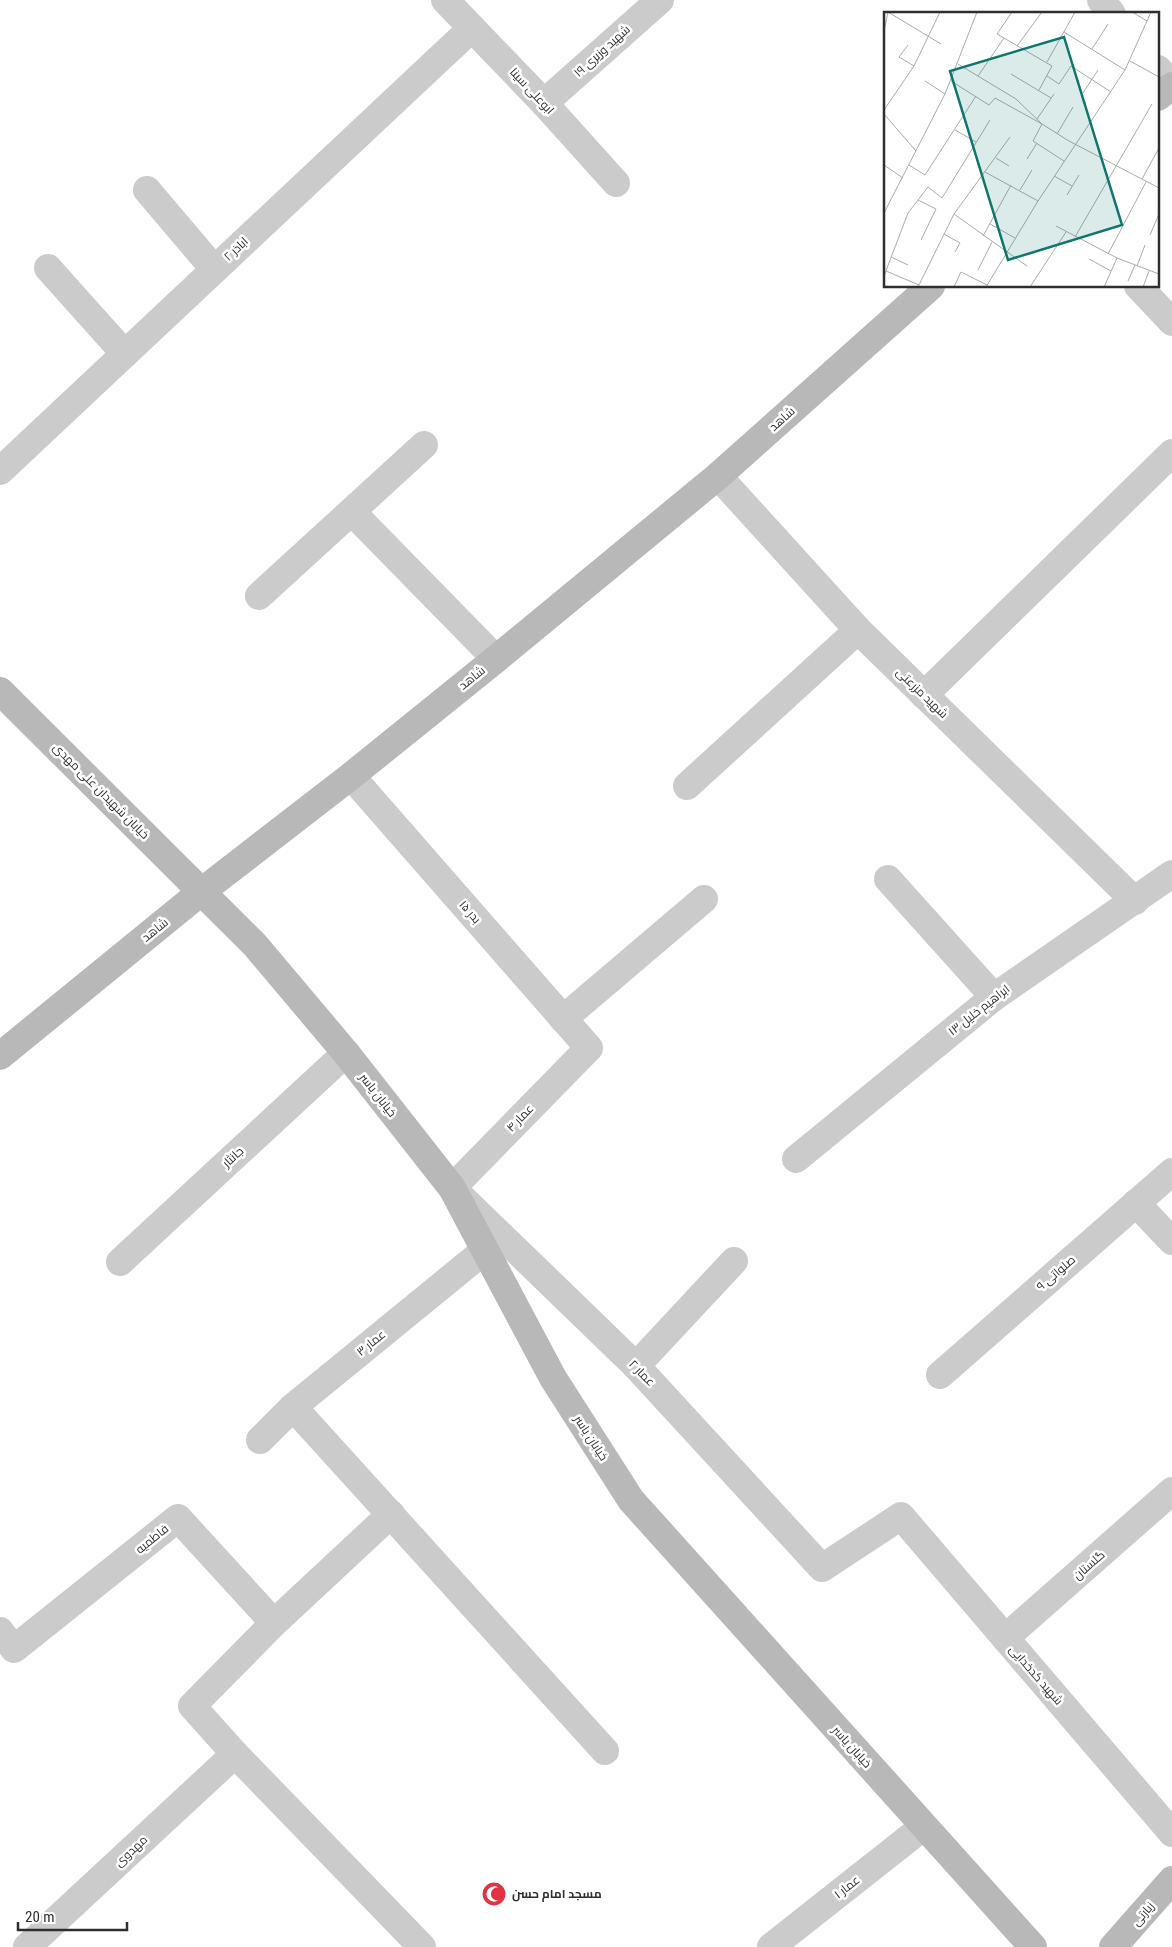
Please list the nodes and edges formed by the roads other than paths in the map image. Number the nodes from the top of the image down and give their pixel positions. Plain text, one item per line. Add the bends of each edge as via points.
1 (445, 0) edge
2 (660, 0) edge
3 (1101, 0) edge
4 (1110, 12) edge
5 (472, 28) junction
6 (1160, 71) edge
7 (1172, 86) edge
8 (1160, 95) edge
9 (544, 103) junction
10 (616, 183) dead end
11 (147, 190) dead end
12 (48, 268) dead end
13 (214, 269) junction
14 (930, 288) edge
15 (1140, 288) edge
16 (1172, 322) edge
17 (125, 354) junction
18 (424, 445) dead end
19 (1172, 452) edge
20 (0, 471) edge
21 (718, 476) junction
22 (352, 512) junction
23 (259, 596) dead end
24 (858, 630) junction
25 (496, 659) junction
26 (0, 692) edge
27 (924, 695) junction
28 (351, 776) junction
29 (687, 786) dead end
30 (1172, 874) edge
31 (888, 879) dead end
32 (201, 892) junction
33 (704, 899) dead end
34 (1135, 901) junction
35 (994, 997) junction
36 (563, 1019) junction
37 (589, 1048) joint
38 (346, 1053) junction
39 (0, 1056) edge
40 (796, 1159) dead end
41 (1172, 1172) edge
42 (452, 1188) junction
43 (1136, 1203) junction
44 (1172, 1241) edge
45 (485, 1250) junction
46 (734, 1261) dead end
47 (120, 1262) dead end
48 (636, 1366) junction
49 (940, 1375) dead end
50 (293, 1407) junction
51 (260, 1440) dead end
52 (1172, 1491) edge
53 (391, 1514) junction
54 (901, 1516) joint
55 (274, 1623) junction
56 (1005, 1638) junction
57 (7, 1640) edge
58 (604, 1750) dead end
59 (235, 1754) junction
60 (923, 1827) junction
61 (1172, 1833) edge
62 (1172, 1880) edge
63 (27, 1947) edge
64 (422, 1947) edge
65 (771, 1947) edge
66 (1033, 1947) edge
67 (1113, 1947) edge

1 - 5 street, ابوعلی سینا
2 - 9 street, شهید وزیری ۱۹
3 - 4 street
5 - 9 street, ابوعلی سینا
5 - 13 street, اباذر ۲
6 - 7 street
7 - 8 street
9 - 10 street, ابوعلی سینا
11 - 13 street
12 - 17 street
13 - 17 street, اباذر ۲
14 - 21 street, شاهد
15 - 16 street
17 - 20 street, اباذر ۲
18 - 22 street
19 - 27 street
21 - 24 street, شهید مزرعتی
21 - 25 street, شاهد
22 - 23 street
22 - 25 street
24 - 27 street, شهید مزرعتی
24 - 29 street
25 - 28 street, شاهد
26 - 32 street, خیابان شهیدان علی مهدی
27 - 34 street, شهید مزرعتی
28 - 32 street, شاهد
28 - 36 street, بدر ۱۵
30 - 34 street, ابراهیم خلیل ۱۳
31 - 35 street
32 - 38 street, خیابان یاسر via 255,945
32 - 39 street, شاهد
33 - 36 street
34 - 35 street, ابراهیم خلیل ۱۳
35 - 40 street, ابراهیم خلیل ۱۳
36 - 37 street, بدر ۱۵
37 - 42 street, عمار ۴
38 - 42 street, خیابان یاسر
38 - 47 street, جانثار
41 - 43 street, صلواتی ۹
42 - 45 street, خیابان یاسر
42 - 48 street, عمار ۲
43 - 44 street
43 - 49 street, صلواتی ۹
45 - 50 street, عمار ۳
45 - 60 street, خیابان یاسر via 553,1378 631,1500
46 - 48 street
48 - 54 street, عمار ۲ via 822,1568
50 - 51 street, عمار ۳
50 - 53 street
52 - 56 street, گلستان
53 - 55 street
53 - 58 street
54 - 56 street, شهید کدخدایی
55 - 57 street, فاطمیه via 178,1518
55 - 59 street via 192,1706
56 - 61 street, شهید کدخدایی
59 - 63 street, مهدوی
59 - 64 street
60 - 65 street, عمار ۱
60 - 66 street, خیابان یاسر
62 - 67 street, زیارتی

